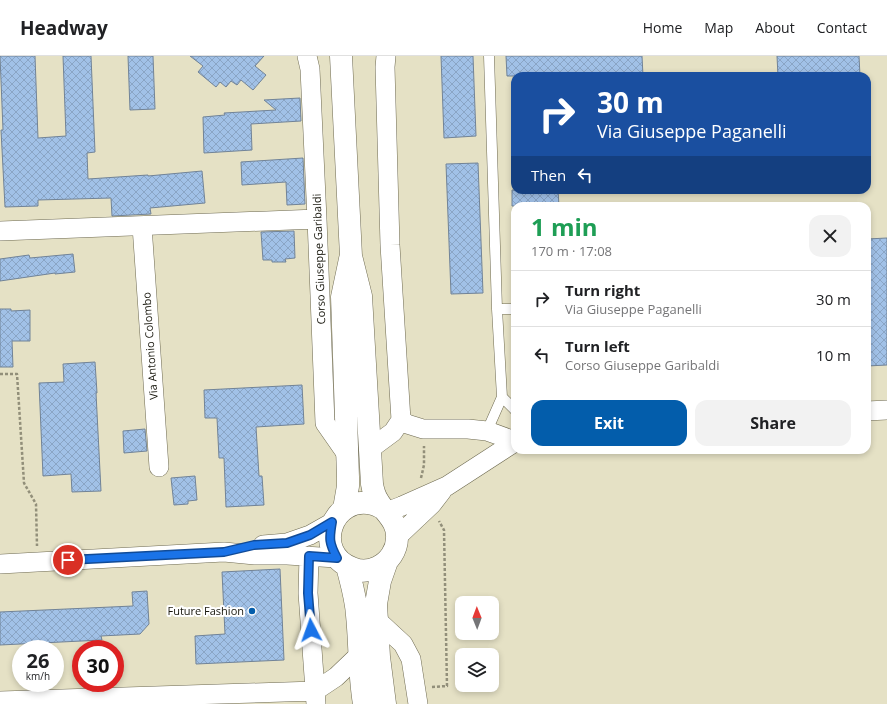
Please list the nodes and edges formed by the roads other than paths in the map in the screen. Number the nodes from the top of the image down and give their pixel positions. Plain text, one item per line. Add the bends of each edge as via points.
1 (307, 56) edge
2 (341, 56) edge
3 (386, 56) edge
4 (489, 56) edge
5 (317, 219) junction
6 (142, 226) junction
7 (0, 231) edge
8 (351, 256) junction
9 (497, 309) junction
10 (511, 309) edge
11 (502, 397) junction
12 (511, 406) edge
13 (887, 410) edge
14 (871, 411) edge
15 (401, 420) junction
16 (487, 431) junction
17 (511, 440) edge
18 (511, 444) edge
19 (370, 449) junction
20 (348, 456) junction
21 (159, 467) dead end
22 (447, 486) junction
23 (385, 510) junction
24 (338, 516) junction
25 (398, 537) junction
26 (224, 552) junction
27 (309, 556) junction
28 (387, 561) junction
29 (342, 562) junction
30 (0, 564) edge
31 (377, 620) junction
32 (359, 655) junction
33 (315, 697) edge
34 (141, 701) edge
35 (0, 702) edge
36 (364, 704) edge
37 (385, 704) edge
38 (418, 704) edge

1 - 5 street, Corso Giuseppe Garibaldi via 310,69
2 - 8 street, Corso Giuseppe Garibaldi
3 - 15 street via 390,245
4 - 9 lane
5 - 6 street
5 - 20 street, Corso Giuseppe Garibaldi via 325,423
6 - 7 street
6 - 21 street, Via Antonio Colombo
8 - 19 street, Corso Giuseppe Garibaldi via 361,296
8 - 20 street, Corso Giuseppe Garibaldi via 342,297
9 - 10 lane
9 - 11 lane
11 - 12 lane
11 - 16 lane
13 - 14 street
15 - 16 street via 423,429
15 - 19 street via 393,432
16 - 17 street
18 - 22 street
19 - 23 street, Corso Giuseppe Garibaldi via 373,491
20 - 24 street, Corso Giuseppe Garibaldi via 348,486
22 - 23 street via 419,499
22 - 25 street
23 - 24 street via 374,504 353,504
23 - 25 street, Corso Giuseppe Garibaldi via 392,519
24 - 26 street via 310,535 287,543 254,545
24 - 29 street, Corso Giuseppe Garibaldi via 330,535 331,547
25 - 28 street
26 - 27 street
26 - 30 street
27 - 29 street
27 - 33 street via 308,593
28 - 29 street via 363,571
28 - 31 street via 377,593
29 - 32 street, Corso Giuseppe Garibaldi via 354,596
31 - 37 street
31 - 38 street via 403,644 411,659
32 - 33 street
32 - 36 street, Corso Giuseppe Garibaldi
33 - 34 street
34 - 35 street

